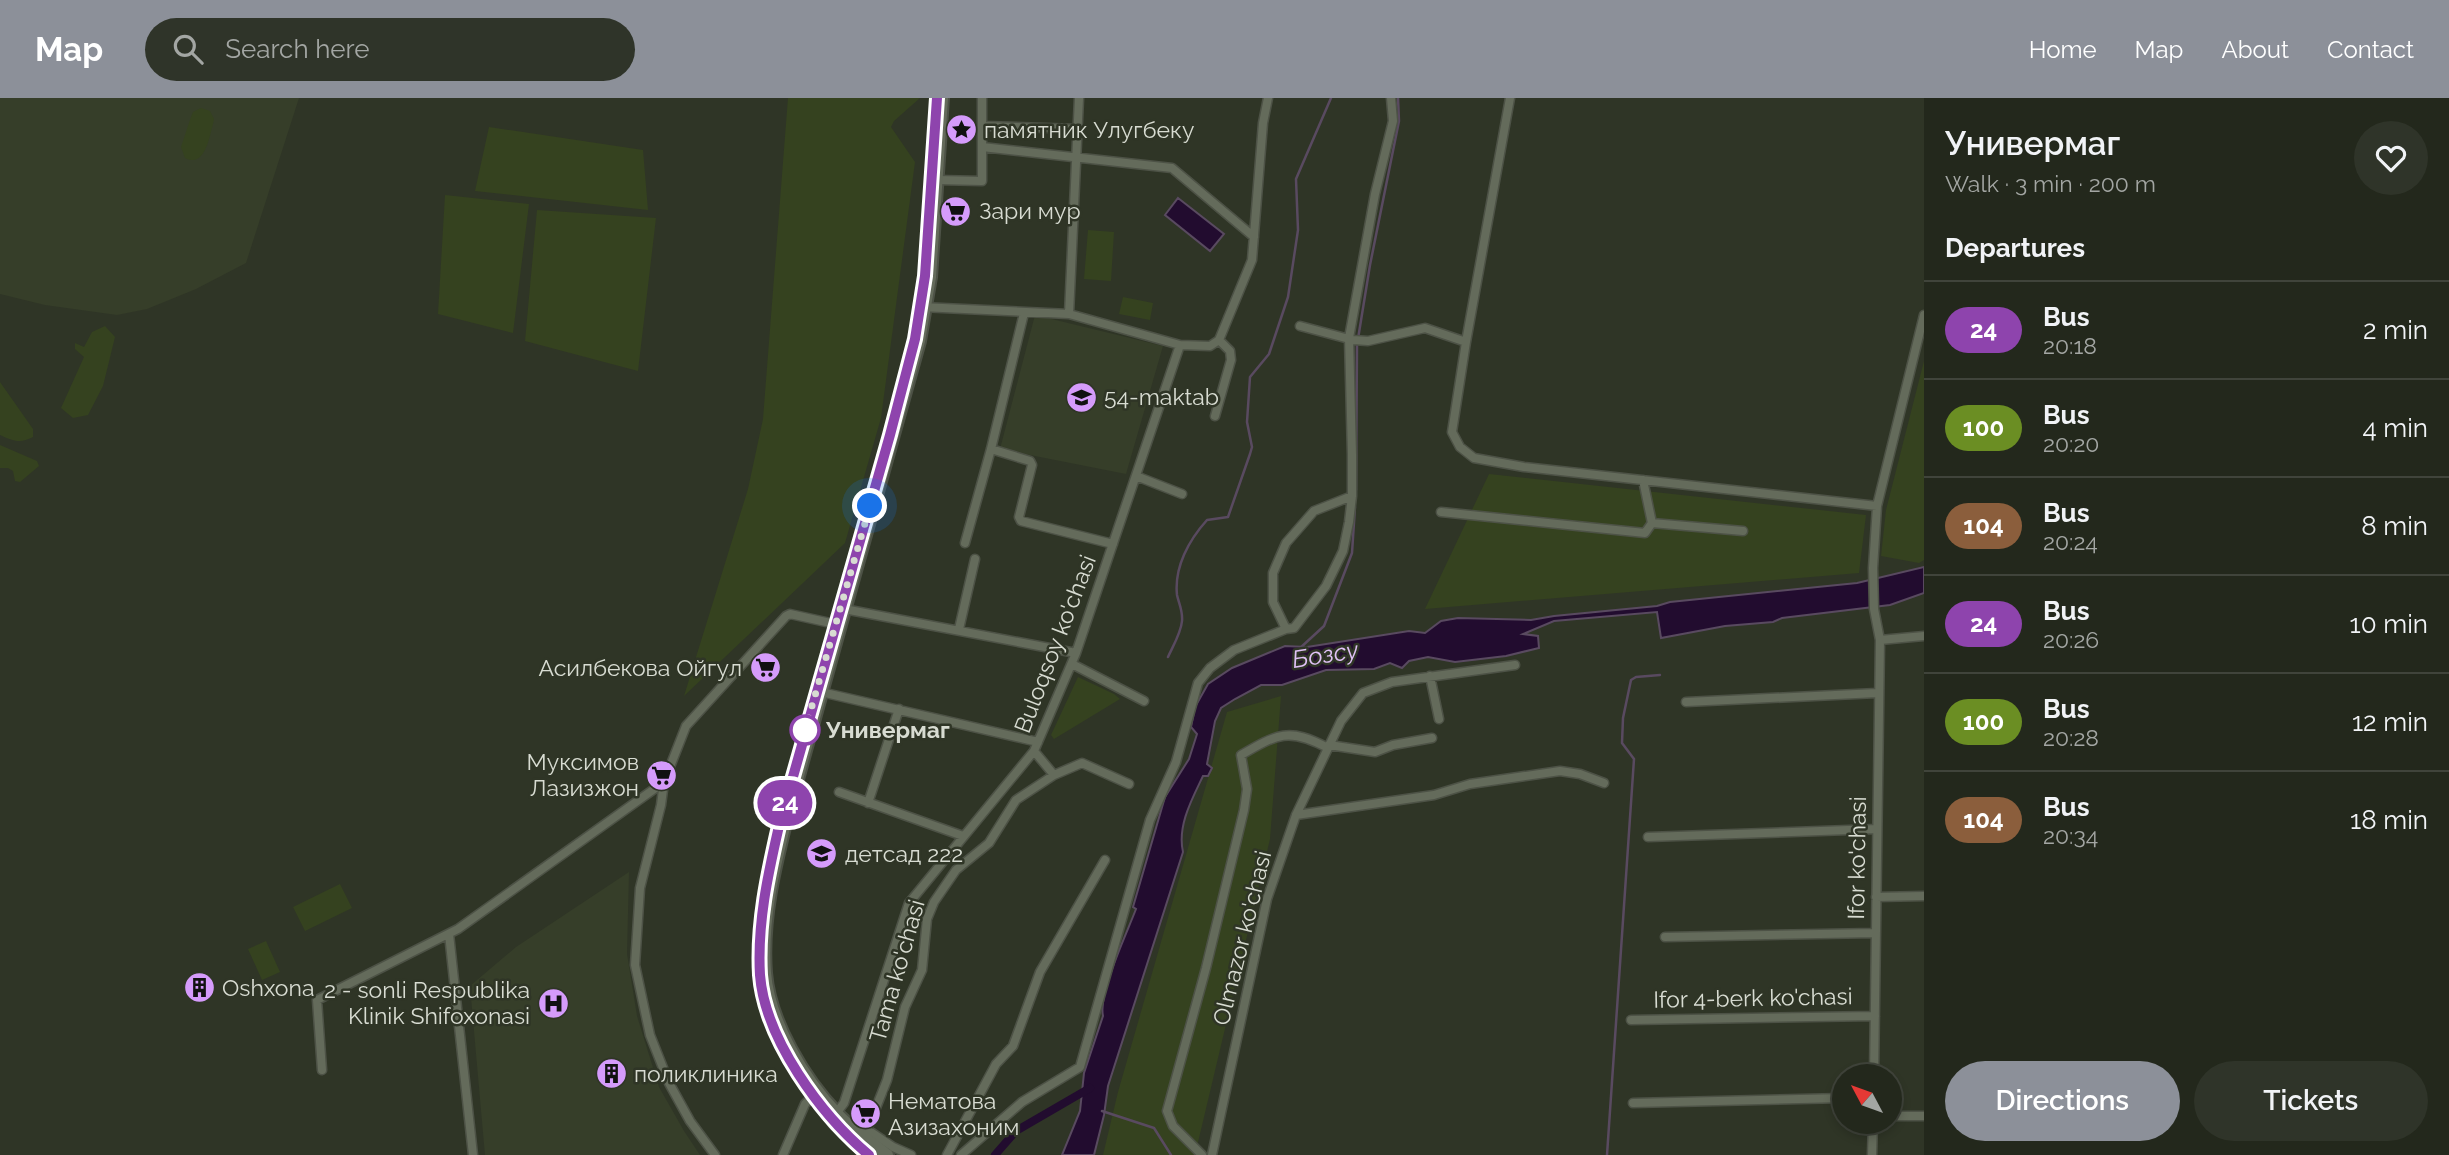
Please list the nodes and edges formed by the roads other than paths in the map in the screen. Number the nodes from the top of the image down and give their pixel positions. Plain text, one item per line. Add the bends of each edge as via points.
1 (939, 98) edge
2 (982, 98) edge
3 (1079, 98) edge
4 (1268, 98) edge
5 (1391, 98) edge
6 (1510, 98) edge
7 (983, 125) junction
8 (1077, 129) junction
9 (982, 146) junction
10 (1076, 156) junction
11 (937, 180) junction
12 (1254, 237) junction
13 (923, 307) junction
14 (1024, 313) junction
15 (1069, 314) junction
16 (1924, 315) edge
17 (1300, 326) dead end
18 (1351, 339) junction
19 (1219, 340) junction
20 (1466, 342) junction
21 (1180, 345) junction
22 (1215, 416) dead end
23 (991, 449) junction
24 (1136, 476) junction
25 (1643, 480) junction
26 (1182, 494) dead end
27 (1352, 496) junction
28 (1877, 506) junction
29 (1441, 512) dead end
30 (1652, 523) junction
31 (1743, 531) dead end
32 (965, 543) dead end
33 (1113, 544) junction
34 (975, 559) dead end
35 (844, 609) junction
36 (835, 624) junction
37 (959, 629) junction
38 (1286, 629) junction
39 (1924, 636) edge
40 (1880, 640) junction
41 (1076, 653) junction
42 (1072, 664) junction
43 (1515, 665) dead end
44 (1430, 676) junction
45 (821, 692) junction
46 (1877, 694) junction
47 (1144, 701) dead end
48 (1686, 702) dead end
49 (899, 709) junction
50 (1439, 719) dead end
51 (1433, 738) dead end
52 (1036, 747) junction
53 (1329, 747) junction
54 (1054, 775) junction
55 (664, 782) junction
56 (1604, 783) dead end
57 (1129, 785) dead end
58 (839, 792) dead end
59 (868, 803) junction
60 (1296, 815) junction
61 (1877, 829) junction
62 (963, 836) junction
63 (1647, 837) dead end
64 (1105, 860) dead end
65 (1924, 896) edge
66 (1876, 897) junction
67 (1874, 933) junction
68 (449, 934) junction
69 (1665, 937) dead end
70 (1875, 1016) junction
71 (1631, 1020) dead end
72 (1874, 1064) edge
73 (322, 1070) dead end
74 (815, 1093) junction
75 (1832, 1098) edge
76 (1633, 1103) dead end
77 (834, 1116) junction
78 (1902, 1116) edge
79 (1924, 1116) edge
80 (1873, 1134) edge
81 (861, 1142) edge
82 (473, 1155) edge
83 (715, 1155) edge
84 (783, 1155) edge
85 (869, 1155) edge
86 (887, 1155) edge
87 (911, 1155) edge
88 (947, 1155) edge
89 (961, 1155) edge
90 (1202, 1155) edge
91 (1212, 1155) edge
92 (1872, 1155) edge

1 - 11 main road
1 - 13 main road
2 - 7 street
3 - 8 street
4 - 12 street
5 - 18 street via 1393,121 1375,194
6 - 20 street
7 - 8 street
7 - 9 street
8 - 10 street
9 - 10 street
9 - 11 street via 982,181
10 - 12 street via 1172,168
10 - 15 street
11 - 13 main road
12 - 19 street via 1252,260
13 - 14 street
13 - 35 main road via 898,423
13 - 36 main road
14 - 15 street
14 - 23 street
15 - 21 street
16 - 28 street, Ifor ko'chasi
17 - 18 street
18 - 20 street via 1368,341 1425,328
18 - 27 street
19 - 21 street via 1210,346
19 - 22 street via 1230,351 1231,360
20 - 25 street via 1452,432 1460,447 1474,458
21 - 24 street, Buloqsoy ko'chasi
23 - 32 street
23 - 33 street via 1032,465 1021,521
24 - 26 street
24 - 33 street, Buloqsoy ko'chasi
25 - 28 street
25 - 30 street
27 - 38 street via 1343,551 1326,586 1294,628
27 - 38 street via 1314,511 1286,542 1273,573 1273,603
28 - 40 street, Ifor ko'chasi via 1873,568
29 - 30 street via 1645,533
30 - 31 street
33 - 41 street, Buloqsoy ko'chasi
34 - 37 street
35 - 37 street
35 - 45 main road
36 - 55 street via 786,616 686,726
36 - 74 main road via 779,826 760,938 760,977 767,1008 787,1053
37 - 41 street
38 - 89 street via 1234,650 1198,683 1176,762 1150,820 1080,1067 1022,1102
39 - 40 street
40 - 46 street, Ifor ko'chasi
41 - 42 street, Buloqsoy ko'chasi
42 - 47 street
42 - 52 street, Buloqsoy ko'chasi
43 - 44 street, Olmazor ko'chasi
44 - 50 street
44 - 53 street, Olmazor ko'chasi via 1392,682 1363,693 1341,721
45 - 49 street
45 - 74 main road via 775,864 764,948 772,1006
46 - 48 street
46 - 61 street, Ifor ko'chasi
49 - 52 street
49 - 59 street
51 - 53 street via 1375,752
52 - 54 street
52 - 62 street, Buloqsoy ko'chasi
53 - 60 street, Olmazor ko'chasi
53 - 90 street via 1296,734 1264,741 1241,755 1247,789 1244,810 1167,1111 1173,1126
54 - 57 street, Tama ko'chasi via 1082,763
54 - 81 street, Tama ko'chasi via 1016,800 989,844 956,870 934,902 927,919 922,970 905,1007 887,1080
55 - 68 street
55 - 83 street via 640,888 635,965 650,1035 669,1083
56 - 60 street via 1560,771
58 - 59 street
59 - 62 street
60 - 91 street, Olmazor ko'chasi via 1267,899
61 - 63 street
61 - 66 street, Ifor ko'chasi
62 - 77 street, Buloqsoy ko'chasi via 909,903 844,1103
64 - 88 street via 1040,972 1013,1046 996,1064
65 - 66 street
66 - 67 street, Ifor ko'chasi
67 - 69 street
67 - 70 street, Ifor ko'chasi
68 - 73 street via 317,1000
68 - 82 street
70 - 71 street, Ifor 4-berk ko'chasi
70 - 72 street, Ifor ko'chasi
74 - 77 main road
74 - 84 street via 805,1104
75 - 76 street
77 - 81 main road
78 - 79 street
80 - 92 street
81 - 85 main road
81 - 86 main road
81 - 87 street

